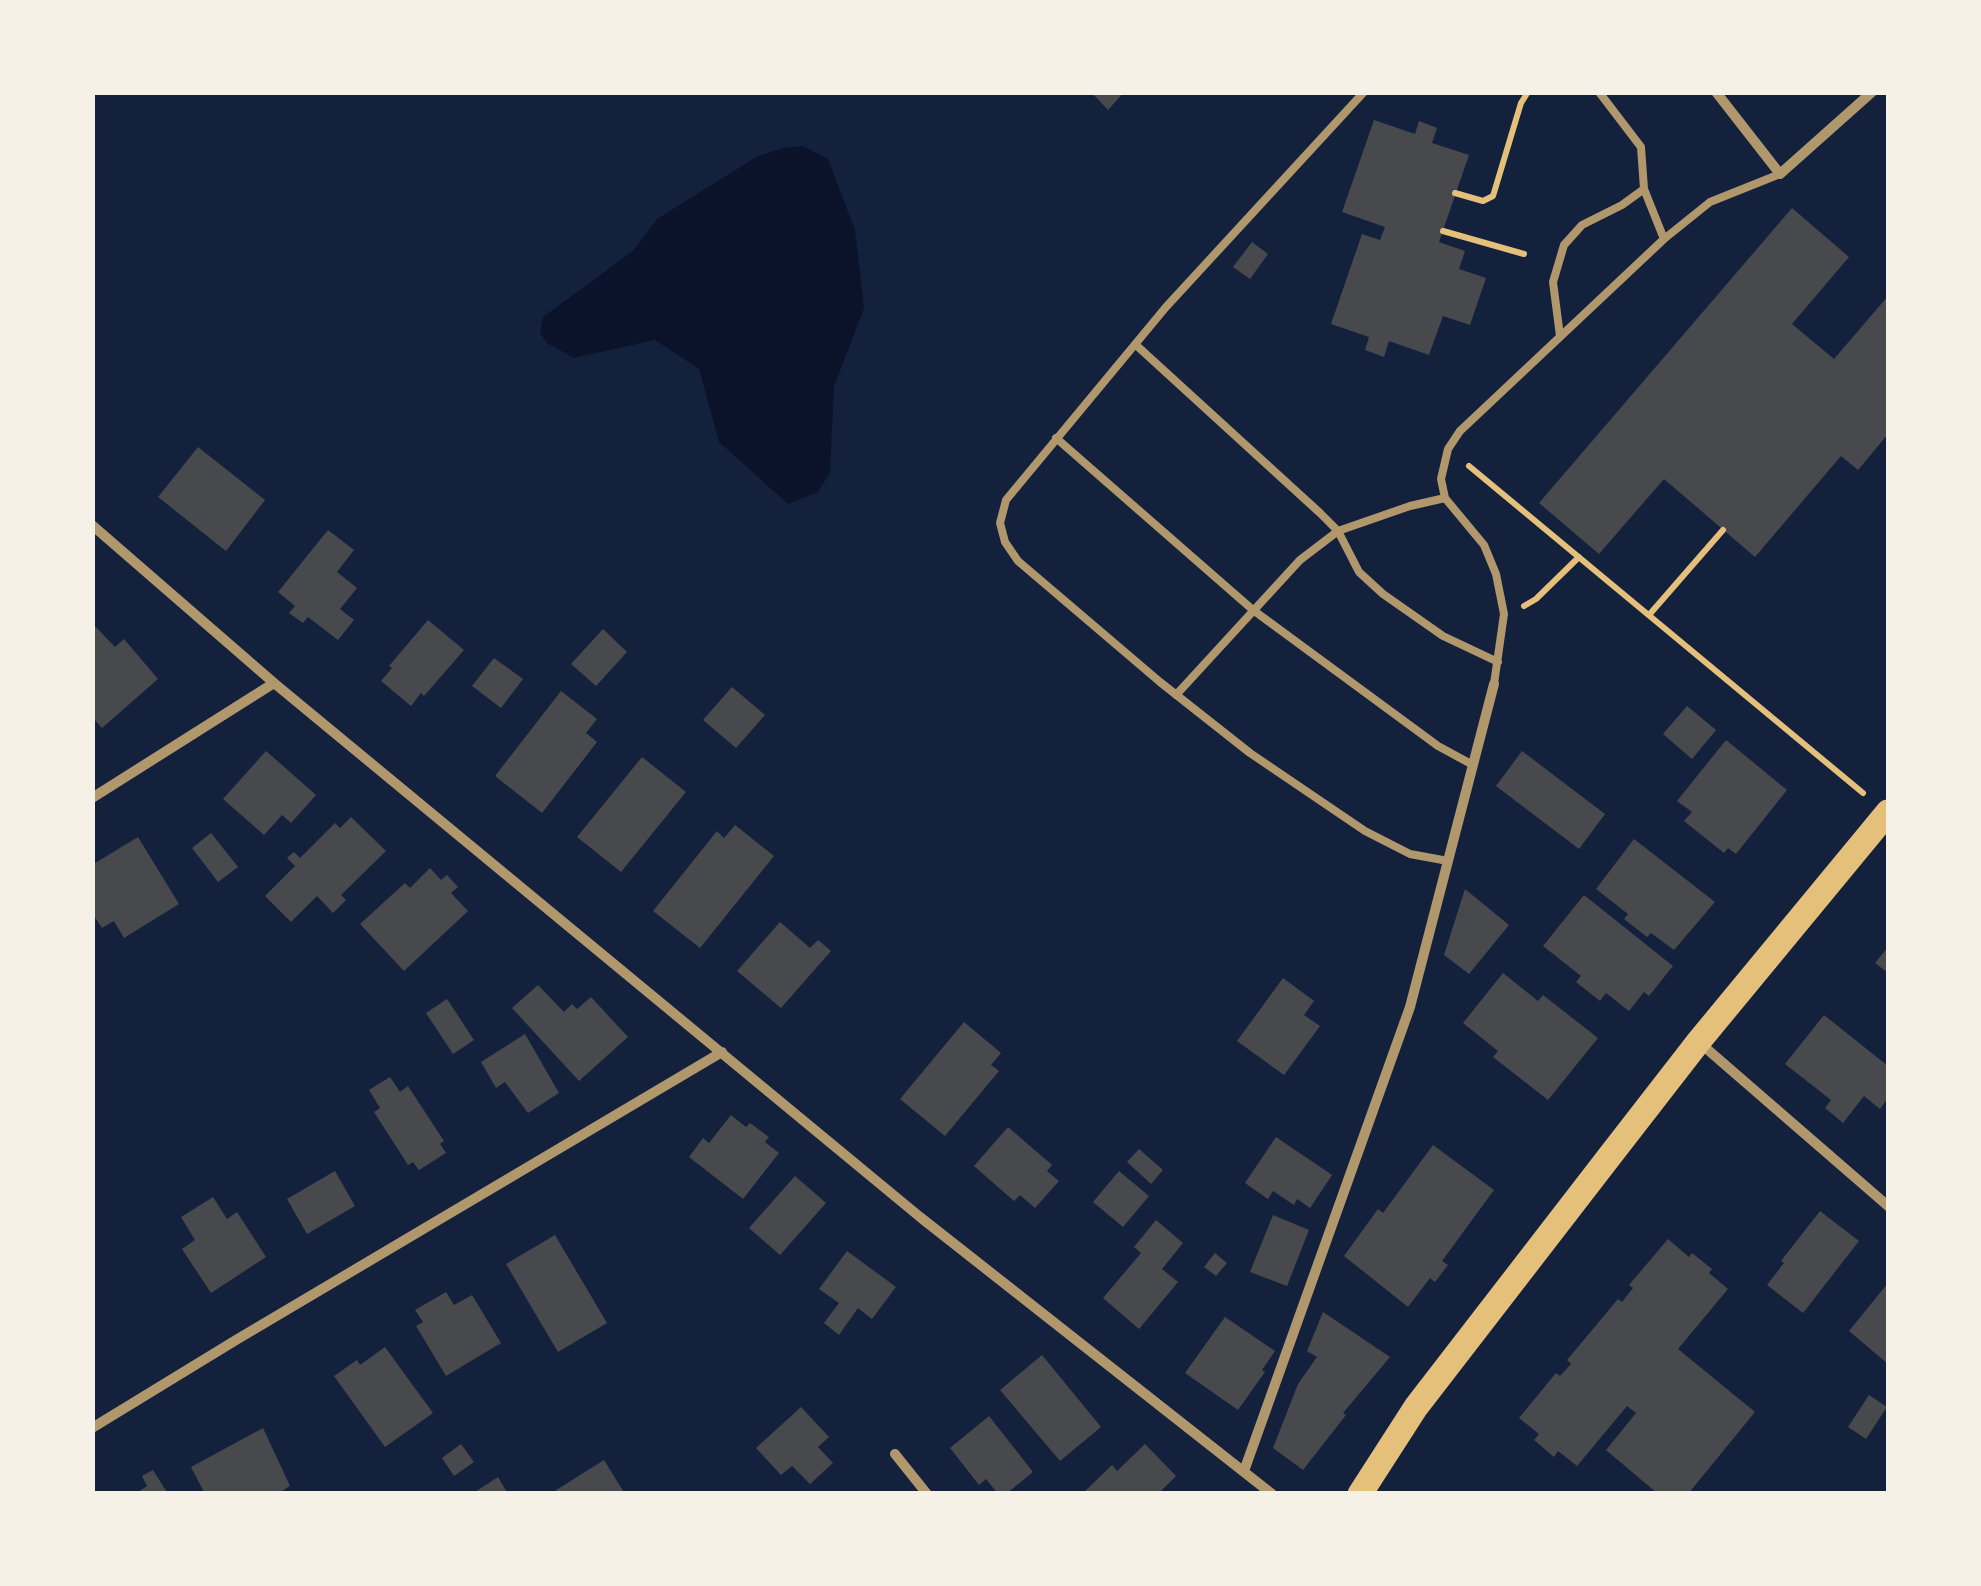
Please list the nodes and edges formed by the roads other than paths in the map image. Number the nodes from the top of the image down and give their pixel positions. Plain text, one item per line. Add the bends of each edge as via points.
1 (1364, 92) edge
2 (1599, 92) edge
3 (1716, 92) edge
4 (1872, 92) edge
5 (1780, 174) junction
6 (1644, 188) junction
7 (1664, 238) junction
8 (1560, 336) junction
9 (1136, 344) junction
10 (1056, 438) junction
11 (1445, 498) junction
12 (92, 526) edge
13 (1338, 531) junction
14 (1253, 610) junction
15 (1498, 662) junction
16 (274, 683) junction
17 (1494, 684) joint
18 (1176, 694) junction
19 (1473, 765) junction
20 (92, 798) edge
21 (1888, 812) edge
22 (1448, 861) junction
23 (1698, 1041) junction
24 (722, 1052) junction
25 (1888, 1206) edge
26 (92, 1428) edge
27 (895, 1454) dead end
28 (1244, 1471) junction
29 (927, 1494) edge
30 (1272, 1494) edge
31 (1360, 1494) edge

1 - 9 lane
2 - 6 lane via 1640,147
3 - 5 street
4 - 5 street
5 - 7 lane via 1710,202
6 - 7 lane
6 - 8 lane via 1582,225 1564,245 1553,282
7 - 8 lane
8 - 11 lane via 1460,432 1441,479
9 - 10 lane
9 - 13 lane
10 - 14 lane
10 - 18 lane via 1006,500 1000,523 1005,542 1018,561
11 - 13 lane
11 - 15 lane via 1484,546 1496,574 1504,614
12 - 16 street
13 - 14 lane
13 - 15 lane via 1359,572 1383,594 1442,636
14 - 18 lane
14 - 19 lane
15 - 17 lane
16 - 20 street
16 - 24 street
17 - 19 street
18 - 22 lane via 1250,754 1365,831 1410,854
19 - 22 street
21 - 23 main road
22 - 28 street via 1410,1006
23 - 25 street
23 - 31 main road via 1416,1408
24 - 26 street
24 - 28 street
27 - 29 street
28 - 30 street

